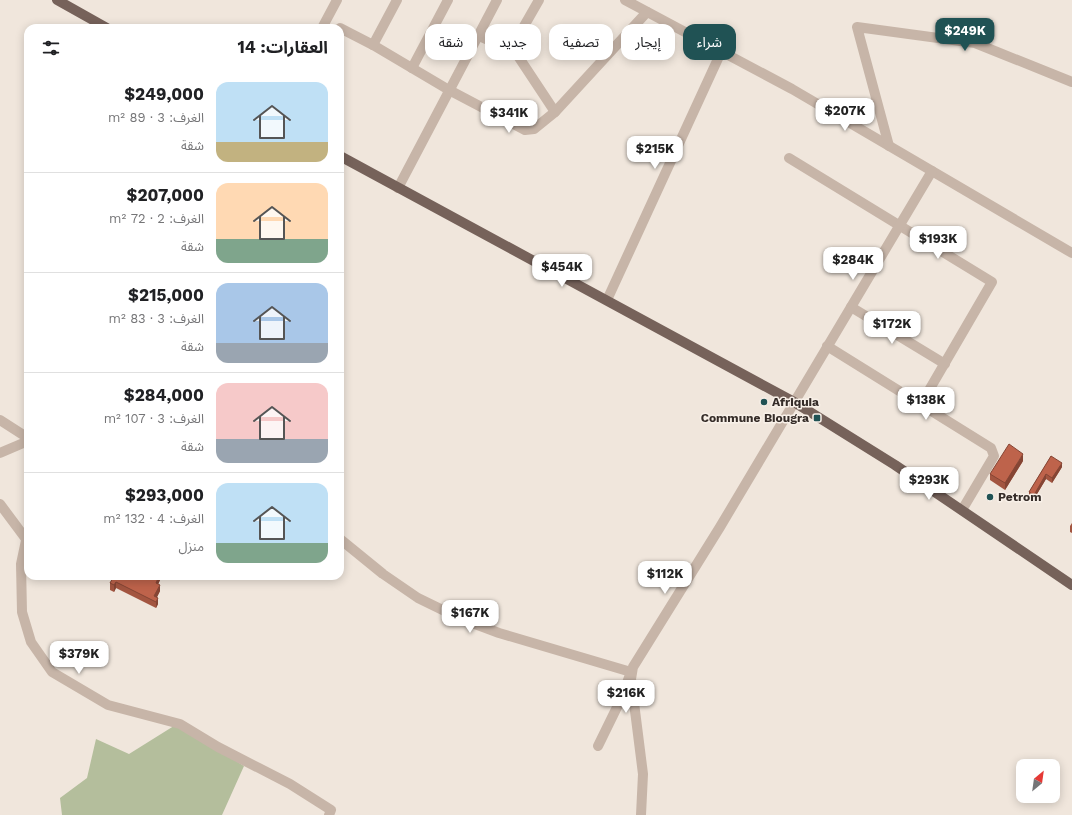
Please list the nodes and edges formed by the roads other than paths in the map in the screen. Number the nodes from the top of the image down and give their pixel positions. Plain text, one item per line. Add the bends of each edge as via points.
1 (57, 0) edge
2 (337, 0) edge
3 (397, 0) edge
4 (448, 0) edge
5 (497, 0) edge
6 (539, 0) edge
7 (625, 0) edge
8 (647, 12) junction
9 (100, 24) edge
10 (325, 24) edge
11 (525, 24) edge
12 (344, 30) edge
13 (683, 30) edge
14 (479, 36) junction
15 (485, 39) edge
16 (373, 45) junction
17 (736, 58) edge
18 (521, 60) edge
19 (717, 60) edge
20 (412, 68) junction
21 (1072, 82) edge
22 (450, 90) junction
23 (555, 112) junction
24 (889, 146) junction
25 (344, 158) edge
26 (789, 158) dead end
27 (932, 171) junction
28 (398, 188) junction
29 (900, 224) junction
30 (1072, 253) edge
31 (607, 300) junction
32 (851, 307) junction
33 (827, 346) junction
34 (945, 364) junction
35 (794, 402) junction
36 (921, 404) junction
37 (0, 420) edge
38 (24, 435) edge
39 (24, 443) edge
40 (0, 453) edge
41 (0, 504) edge
42 (962, 510) junction
43 (24, 532) edge
44 (344, 541) edge
45 (24, 550) edge
46 (1072, 585) edge
47 (631, 672) junction
48 (598, 746) dead end
49 (329, 815) edge
50 (641, 815) edge

1 - 9 main road
2 - 10 street
3 - 16 street
4 - 20 street
5 - 14 street
6 - 11 street
7 - 8 street
8 - 13 street
8 - 23 street
12 - 16 street
14 - 15 street
14 - 22 street
16 - 20 street
17 - 24 street
18 - 23 street
19 - 31 street
20 - 22 street
21 - 24 street via 975,42 857,27
22 - 23 street via 525,130 534,129
22 - 28 street
24 - 27 street
25 - 28 main road
26 - 29 street
27 - 29 street
27 - 30 street
28 - 31 main road
29 - 32 street
29 - 34 street via 992,282
31 - 35 main road
32 - 33 street
32 - 34 street
33 - 35 street
33 - 36 street
34 - 36 street
35 - 42 main road
35 - 47 street
36 - 42 street via 994,452
37 - 38 street
39 - 40 street
41 - 43 street
42 - 46 main road
44 - 47 street via 383,574 418,598 458,618 499,633
45 - 49 street via 21,564 22,612 31,642 52,672 108,705 180,724 290,784 331,810
47 - 48 street
47 - 50 street via 643,774

